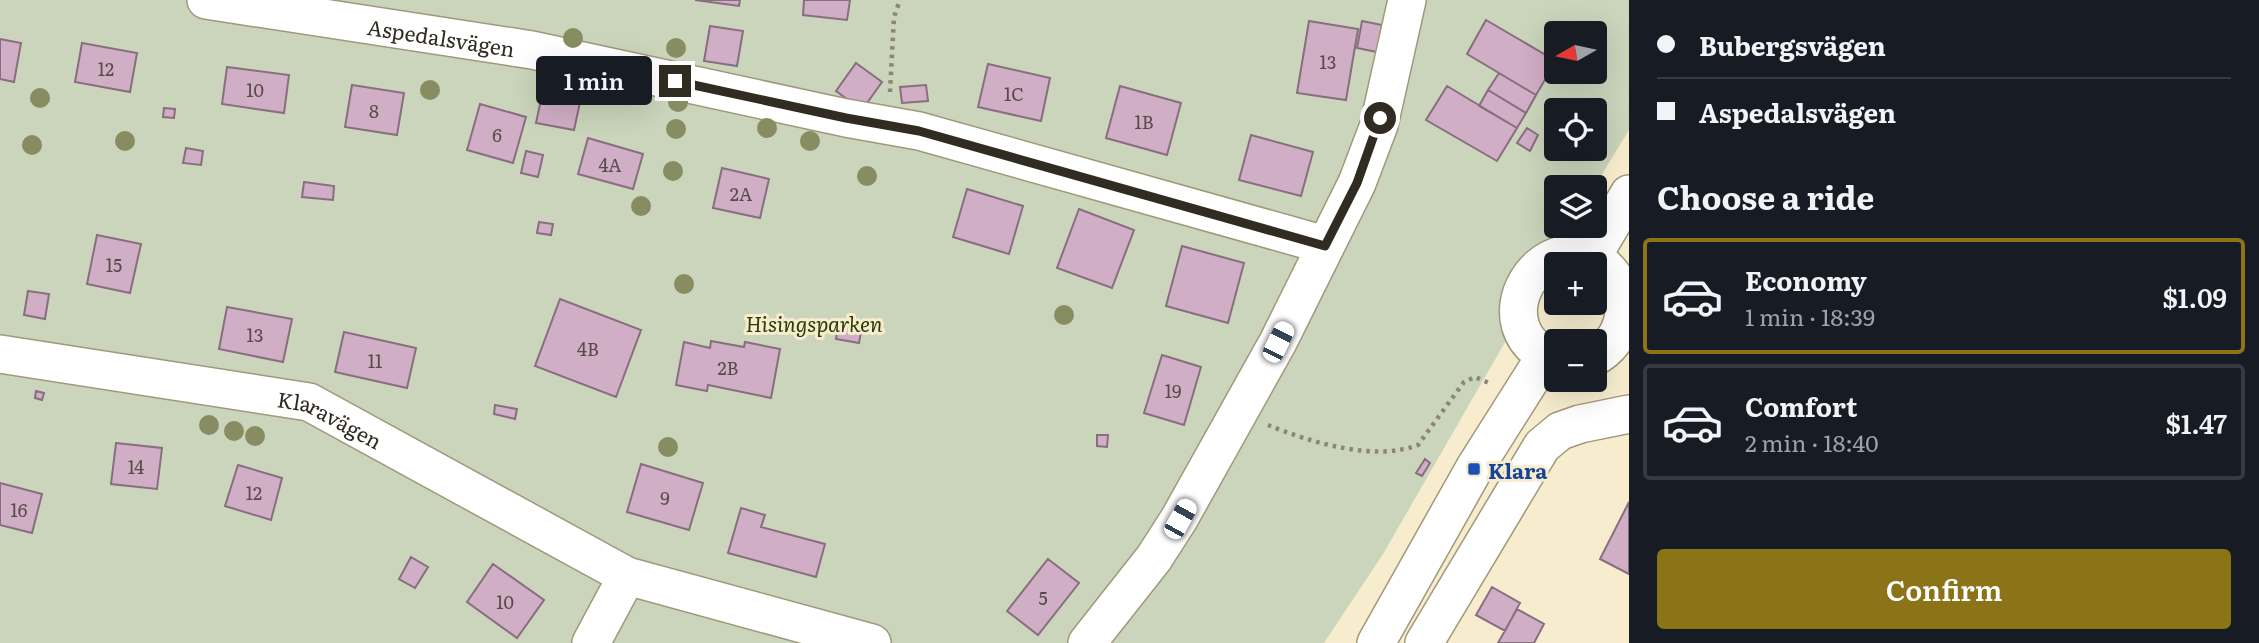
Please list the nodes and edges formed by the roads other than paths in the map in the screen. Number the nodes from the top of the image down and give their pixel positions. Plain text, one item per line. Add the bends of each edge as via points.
1 (206, 0) edge
2 (1407, 0) edge
3 (1629, 194) edge
4 (1325, 246) junction
5 (1595, 252) edge
6 (1544, 264) edge
7 (1607, 270) edge
8 (1613, 347) edge
9 (1544, 353) edge
10 (0, 354) edge
11 (1544, 366) edge
12 (1629, 414) edge
13 (627, 576) junction
14 (591, 643) edge
15 (872, 643) edge
16 (1087, 643) edge
17 (1376, 643) edge
18 (1424, 643) edge

1 - 4 street, Aspedalsvägen via 532,50 919,131
2 - 4 street via 1379,125 1357,183
3 - 5 street
4 - 16 street via 1278,342 1180,519
6 - 9 street via 1523,286 1518,307 1529,341
7 - 8 street via 1623,295 1623,319
10 - 13 street, Klaravägen via 309,402
11 - 17 street via 1517,399 1474,469
12 - 18 street via 1560,431 1542,446
13 - 14 street
13 - 15 street, Klaravägen

